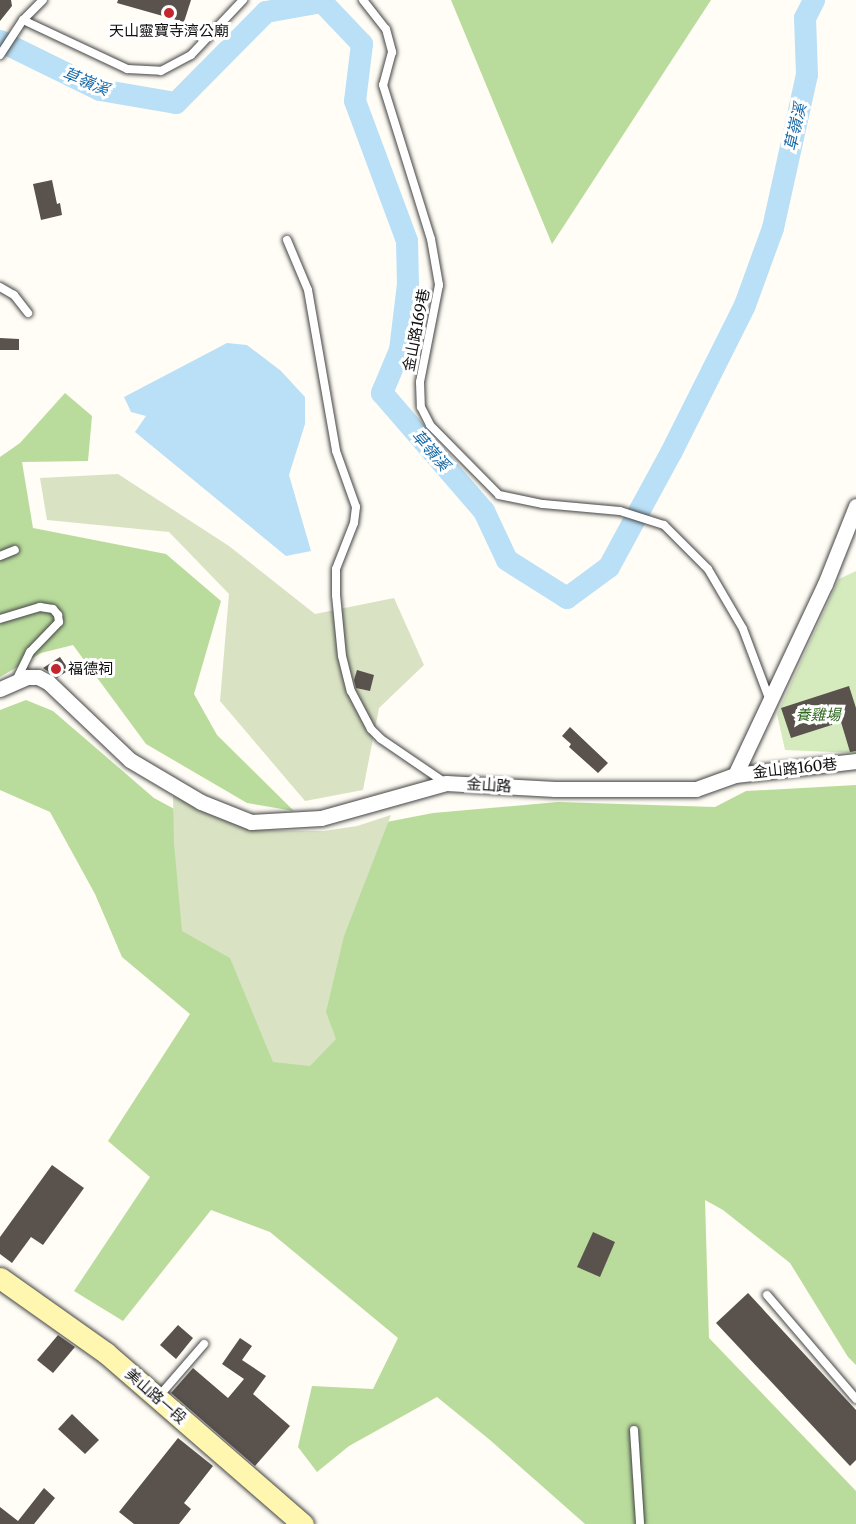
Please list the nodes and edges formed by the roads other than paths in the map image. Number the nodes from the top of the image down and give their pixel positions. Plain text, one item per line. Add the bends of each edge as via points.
1 (43, 0) edge
2 (243, 0) edge
3 (363, 0) edge
4 (23, 20) junction
5 (0, 55) edge
6 (287, 240) dead end
7 (0, 286) edge
8 (28, 313) dead end
9 (856, 506) edge
10 (15, 550) dead end
11 (0, 556) edge
12 (0, 619) edge
13 (16, 680) junction
14 (0, 689) edge
15 (770, 702) junction
16 (856, 761) edge
17 (735, 775) junction
18 (446, 783) junction
19 (0, 1278) edge
20 (767, 1295) dead end
21 (204, 1344) dead end
22 (158, 1397) junction
23 (856, 1399) edge
24 (634, 1430) dead end
25 (303, 1524) edge
26 (640, 1524) edge

1 - 4 lane
2 - 4 lane via 191,56 161,71 127,69
3 - 15 lane, 金山路169巷 via 386,29 392,52 383,85 431,239 439,285 420,382 421,407 430,425 499,495 543,504 620,511 664,525 708,569 743,629
4 - 5 lane
6 - 18 lane via 308,290 336,451 356,507 354,523 336,569 342,656 351,691 367,723 381,739
7 - 8 lane via 14,295
9 - 15 street
10 - 11 lane
12 - 13 lane via 40,607 52,609 58,615 58,622 30,652
13 - 14 street
13 - 18 street, 金山路 via 38,677 48,682 130,760 201,802 251,822 321,818
15 - 17 street
16 - 17 street, 金山路160巷
17 - 18 street, 金山路 via 696,789 555,789
19 - 22 street, 美山路一段 via 106,1353
20 - 23 lane
21 - 22 lane
22 - 25 street, 美山路一段
24 - 26 lane

